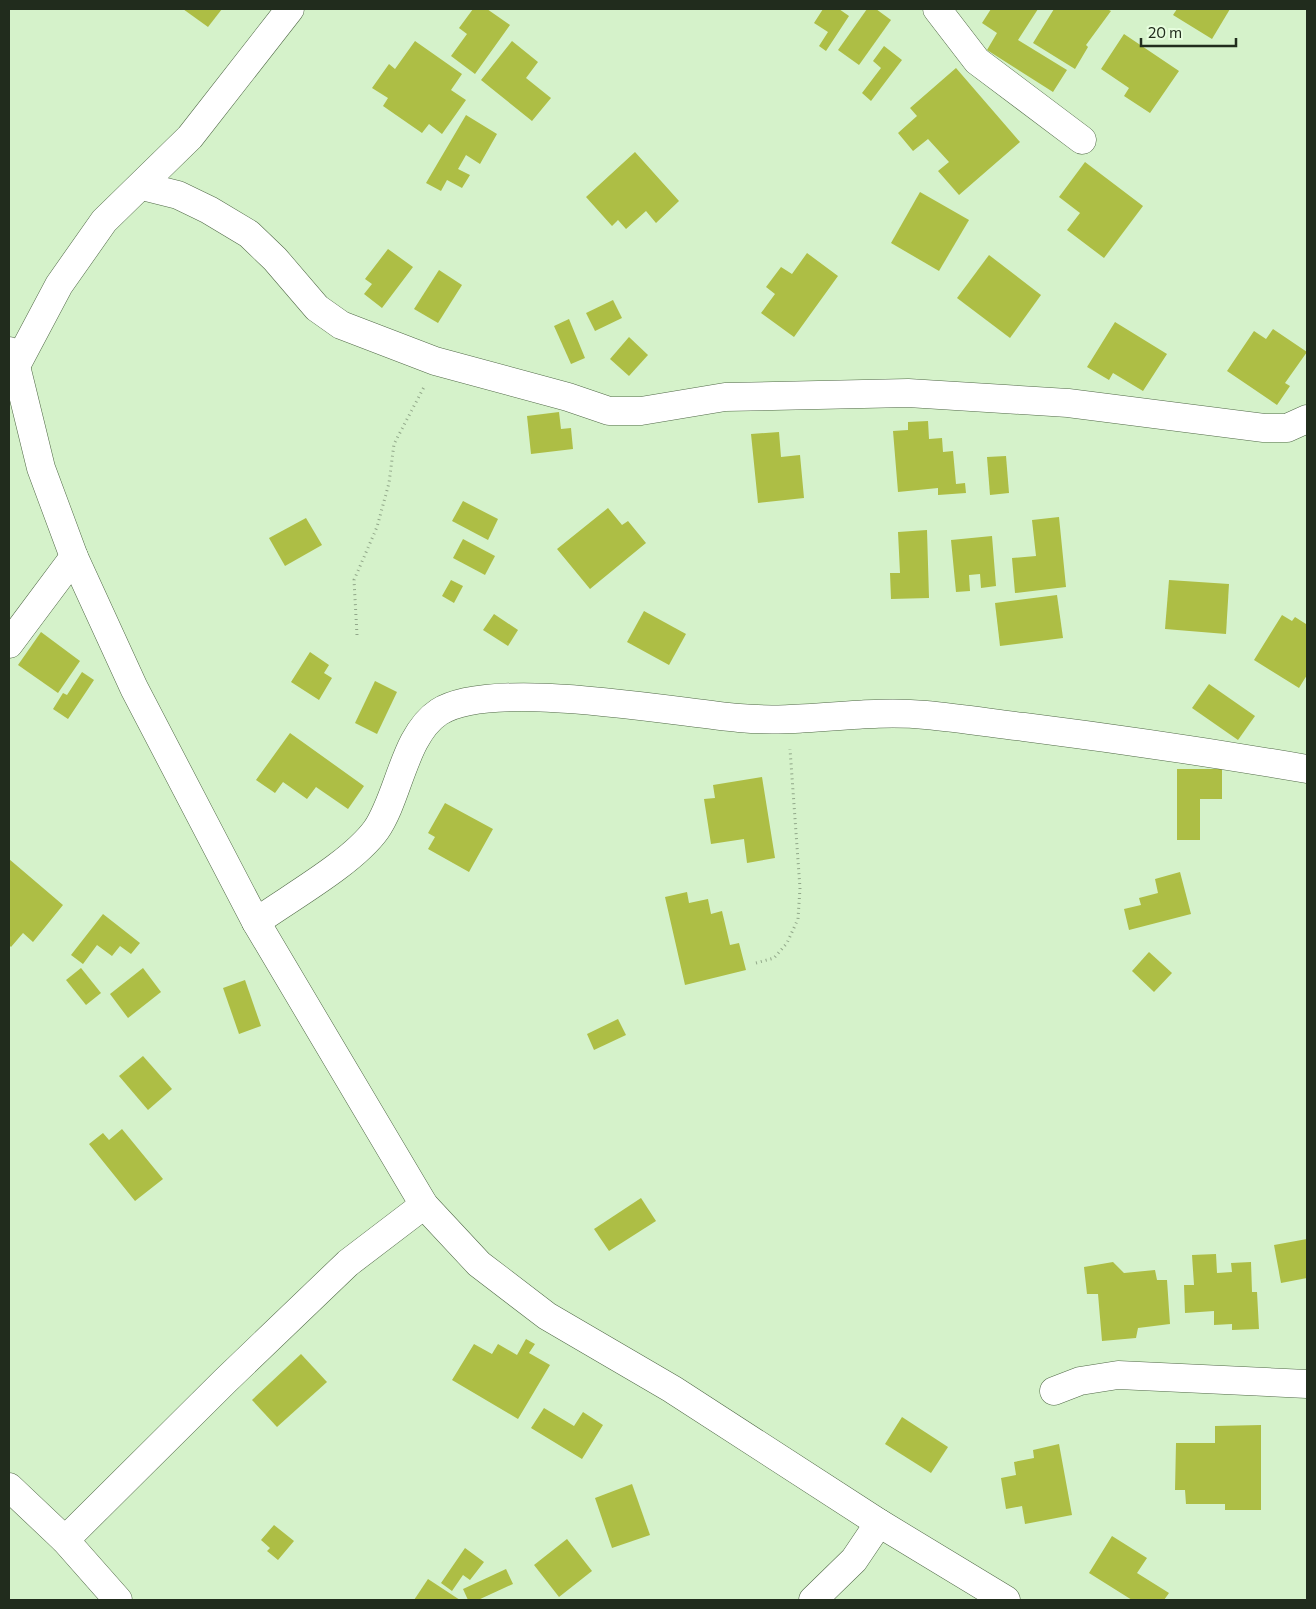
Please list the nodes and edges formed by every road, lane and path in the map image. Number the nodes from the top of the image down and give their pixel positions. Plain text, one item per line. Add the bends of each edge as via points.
1 (289, 9) edge
2 (937, 9) edge
3 (1082, 140) dead end
4 (142, 186) junction
5 (12, 358) edge
6 (435, 362) junction
7 (1307, 419) edge
8 (74, 557) junction
9 (357, 635) dead end
10 (9, 644) edge
11 (789, 720) junction
12 (1307, 769) edge
13 (256, 922) junction
14 (756, 963) dead end
15 (424, 1204) junction
16 (1307, 1384) edge
17 (1054, 1391) dead end
18 (9, 1487) edge
19 (879, 1522) junction
20 (65, 1540) junction
21 (118, 1600) edge
22 (813, 1600) edge
23 (1006, 1600) edge

1 - 4 street via 190,137
2 - 3 street via 977,61
4 - 5 street via 104,221
4 - 6 street via 178,196 249,234 317,308 341,325
5 - 8 street via 41,468
6 - 7 street via 609,411 642,410 725,397 908,393 1068,403 1264,428 1287,428
6 - 9 path via 394,444 389,484 377,526 354,580
8 - 10 street
8 - 13 street via 134,688
11 - 12 street via 864,712 925,715 1159,744
11 - 13 street via 518,696 470,701 439,712 419,732 378,827 361,848
11 - 14 path via 800,888 798,919 787,943 774,958
13 - 15 street
15 - 19 street via 479,1264 547,1316 672,1389
15 - 20 street via 348,1263
16 - 17 street via 1118,1375 1080,1381
18 - 20 street
19 - 22 street via 854,1560
19 - 23 street
20 - 21 street

